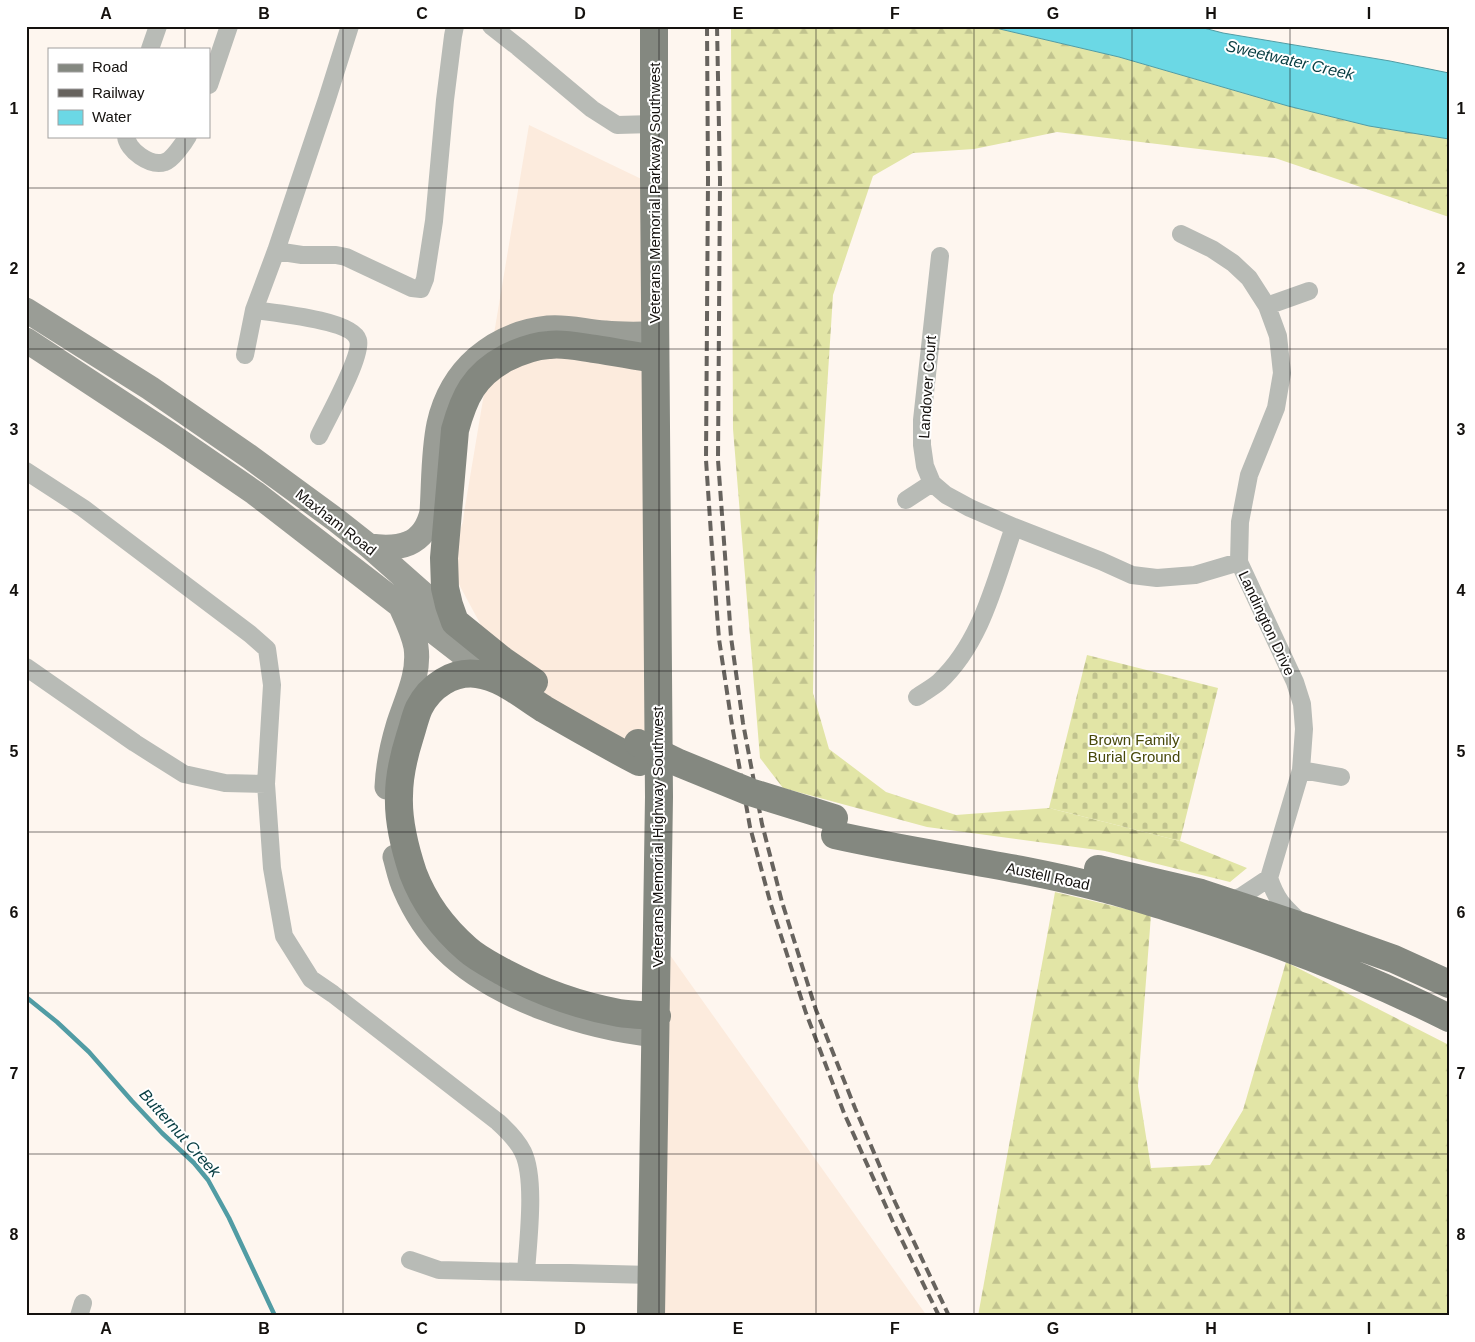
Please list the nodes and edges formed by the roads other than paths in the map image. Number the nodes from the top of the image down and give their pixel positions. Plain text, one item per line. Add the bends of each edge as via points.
1 (158, 26) edge
2 (229, 26) edge
3 (350, 26) edge
4 (455, 26) edge
5 (491, 26) edge
6 (654, 26) edge
7 (150, 48) edge
8 (210, 82) edge
9 (653, 124) junction
10 (126, 138) edge
11 (187, 138) edge
12 (1182, 234) dead end
13 (276, 251) junction
14 (940, 256) dead end
15 (1309, 291) dead end
16 (1267, 306) junction
17 (26, 310) edge
18 (254, 310) junction
19 (26, 340) edge
20 (655, 347) junction
21 (245, 355) dead end
22 (319, 436) dead end
23 (26, 471) edge
24 (932, 483) junction
25 (906, 500) dead end
26 (1014, 527) junction
27 (368, 546) junction
28 (1239, 562) junction
29 (401, 607) junction
30 (455, 622) junction
31 (26, 667) edge
32 (494, 678) junction
33 (916, 698) dead end
34 (593, 728) junction
35 (638, 753) joint
36 (1301, 770) junction
37 (1340, 777) dead end
38 (266, 784) junction
39 (835, 826) junction
40 (1269, 878) junction
41 (1227, 902) junction
42 (1304, 926) junction
43 (1449, 984) edge
44 (1449, 1018) edge
45 (656, 1025) junction
46 (410, 1260) dead end
47 (526, 1272) junction
48 (652, 1275) junction
49 (651, 1316) edge

1 - 7 street
2 - 8 street
3 - 13 street
4 - 13 street via 434,221 421,289 412,288 346,257
5 - 9 street via 592,109 617,125
6 - 9 main road, Veterans Memorial Parkway Southwest
9 - 20 main road, Veterans Memorial Parkway Southwest
10 - 11 street via 140,156 161,163 167,162
12 - 16 street, Landington Drive via 1233,263 1249,278
13 - 18 street
14 - 24 street, Landover Court via 922,420 925,466
15 - 16 street
16 - 28 street, Landington Drive via 1278,336 1282,373 1276,408 1250,475 1240,522
17 - 27 main road, Maxham Road via 209,428
18 - 21 street
18 - 22 street via 340,326 358,338 354,363
19 - 29 main road, Maxham Road via 226,473
20 - 27 main road via 624,335 549,328 504,340 480,355 461,375 442,412 436,437 432,512 425,530 403,546
20 - 30 main road via 546,345 528,348 495,364 475,382 459,414 454,438 444,573
20 - 45 main road, Veterans Memorial Highway Southwest via 659,787
23 - 38 street via 83,508 267,650 272,686
24 - 25 street
24 - 26 street via 970,508
26 - 28 street via 1101,560 1132,576 1195,575
26 - 33 street via 975,635 938,683
27 - 30 main road, Maxham Road
28 - 36 street, Landington Drive via 1295,682 1302,704
29 - 32 main road, Maxham Road
29 - 45 main road via 413,636 416,662 388,765 387,804 388,827 397,865 414,906 445,949 506,991 541,1007 605,1027 630,1032
30 - 34 main road, Maxham Road
31 - 38 street via 135,744 184,774 225,783
32 - 34 main road, Maxham Road
32 - 45 main road via 466,674 442,682 428,695 412,727 402,764 399,808 407,853 420,890 455,938 468,951 495,968 575,1002
34 - 35 main road, Maxham Road
35 - 39 main road, Austell Road via 735,803 787,821
36 - 37 street
36 - 40 street, Landington Drive
38 - 47 street via 272,868 284,936 311,979 513,1136 524,1152 528,1169 530,1205
39 - 41 main road, Austell Road via 892,831 1036,855
39 - 44 main road, Austell Road via 897,848 1034,872 1103,888 1205,919 1338,967
40 - 41 street
40 - 42 street via 1280,902
41 - 42 main road, Austell Road
42 - 43 main road, Austell Road via 1394,959
45 - 48 main road, Veterans Memorial Highway Southwest
46 - 47 street via 439,1270
47 - 48 street
48 - 49 main road, Veterans Memorial Highway Southwest

